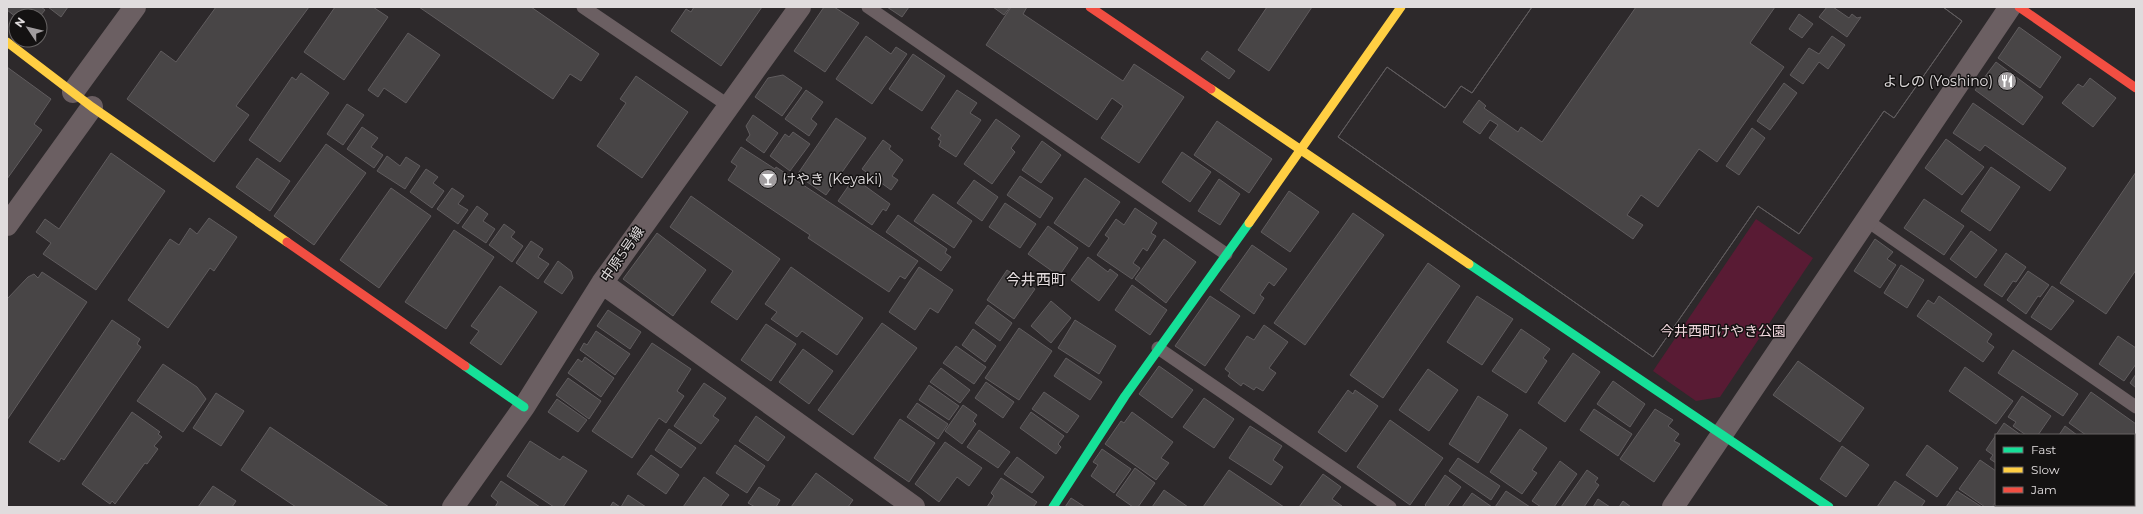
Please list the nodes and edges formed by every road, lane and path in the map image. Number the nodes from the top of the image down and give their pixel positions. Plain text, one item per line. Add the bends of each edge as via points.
1 (135, 7) edge
2 (583, 7) edge
3 (800, 7) edge
4 (868, 7) edge
5 (1090, 7) edge
6 (1401, 7) edge
7 (2010, 7) edge
8 (2019, 7) edge
9 (7, 42) edge
10 (2136, 88) edge
11 (73, 92) junction
12 (729, 106) junction
13 (92, 107) junction
14 (1301, 150) junction
15 (1866, 220) junction
16 (7, 224) edge
17 (1226, 254) junction
18 (602, 283) junction
19 (1158, 348) junction
20 (524, 407) junction
21 (2136, 407) edge
22 (1721, 436) junction
23 (453, 507) edge
24 (914, 507) edge
25 (1053, 507) edge
26 (1390, 507) edge
27 (1673, 507) edge
28 (1829, 507) edge

1 - 11 street
2 - 12 lane
3 - 12 street, 中原5号線
4 - 17 lane
5 - 14 street
6 - 14 street
7 - 15 street
8 - 10 street
9 - 11 street
11 - 13 street
12 - 18 street, 中原5号線
13 - 16 street
13 - 20 street
14 - 17 street
14 - 22 street
15 - 21 lane
15 - 22 street
17 - 19 street
18 - 20 street, 中原5号線
18 - 24 street
19 - 25 street
19 - 26 lane
20 - 23 street, 中原5号線
22 - 27 street
22 - 28 street

